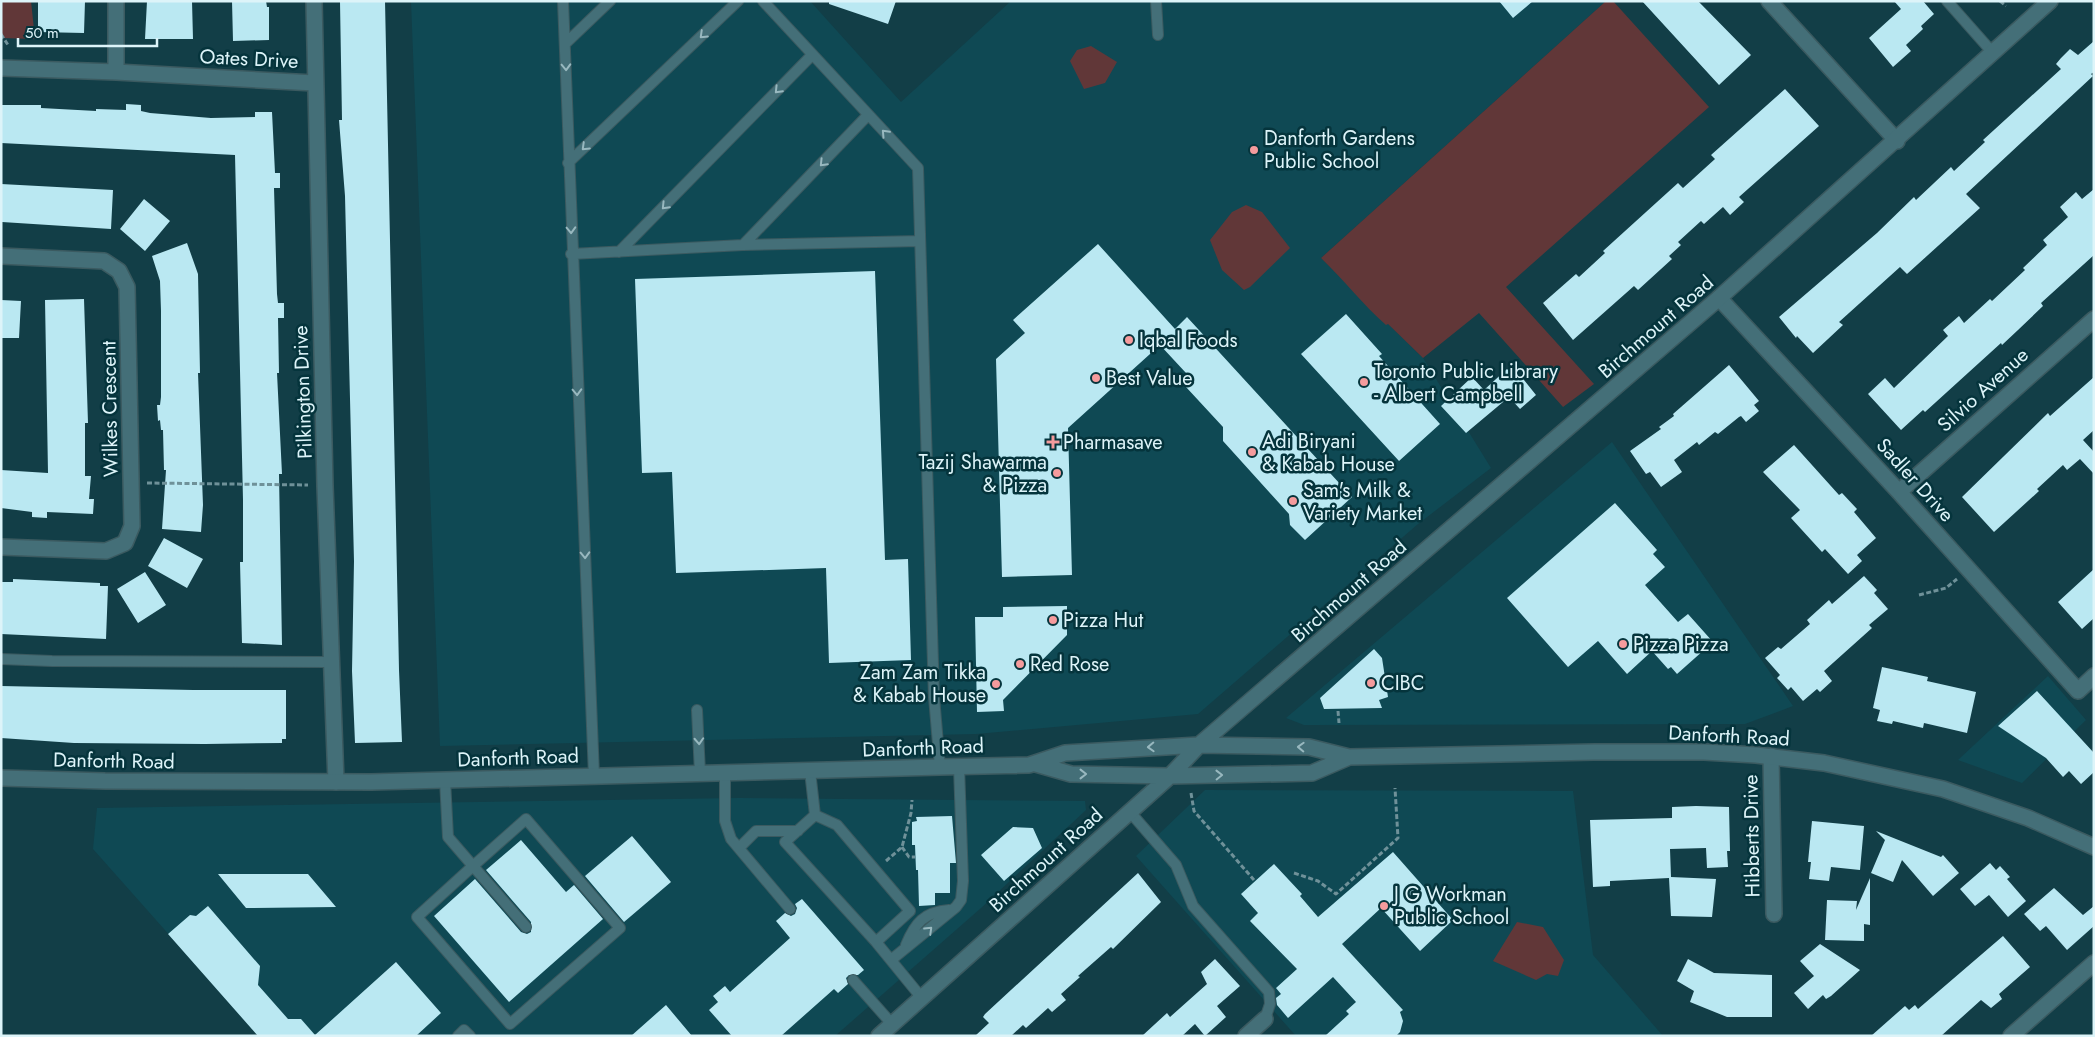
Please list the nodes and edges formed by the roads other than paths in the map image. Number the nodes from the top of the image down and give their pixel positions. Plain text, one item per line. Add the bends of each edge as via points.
1 (116, 1) edge
2 (314, 1) edge
3 (563, 1) edge
4 (610, 1) edge
5 (738, 1) edge
6 (763, 1) edge
7 (1156, 1) edge
8 (1769, 1) edge
9 (1947, 1) edge
10 (2046, 3) edge
11 (1158, 35) dead end
12 (565, 44) junction
13 (1993, 53) junction
14 (812, 55) junction
15 (1, 68) edge
16 (116, 72) junction
17 (314, 83) junction
18 (868, 115) junction
19 (1896, 141) junction
20 (568, 163) junction
21 (920, 241) junction
22 (743, 245) junction
23 (619, 252) junction
24 (572, 254) junction
25 (1, 256) edge
26 (1719, 298) junction
27 (2094, 319) edge
28 (1899, 492) junction
29 (1, 547) edge
30 (1, 659) edge
31 (331, 662) junction
32 (2094, 676) edge
33 (697, 710) dead end
34 (1199, 746) junction
35 (1771, 756) junction
36 (1349, 757) junction
37 (1036, 764) junction
38 (959, 767) junction
39 (940, 768) junction
40 (810, 771) junction
41 (700, 773) junction
42 (724, 773) junction
43 (594, 776) junction
44 (1170, 776) junction
45 (1, 778) edge
46 (445, 780) junction
47 (336, 782) junction
48 (1130, 812) junction
49 (815, 815) junction
50 (798, 831) junction
51 (2094, 847) edge
52 (739, 848) junction
53 (473, 866) junction
54 (790, 909) dead end
55 (1774, 914) dead end
56 (526, 926) dead end
57 (876, 942) junction
58 (891, 960) junction
59 (2094, 963) edge
60 (853, 980) dead end
61 (921, 997) junction
62 (1265, 1018) joint
63 (892, 1024) junction
64 (458, 1036) edge
65 (470, 1036) edge
66 (879, 1036) edge
67 (1246, 1036) edge
68 (2011, 1036) edge

1 - 16 main road
2 - 17 main road, Pilkington Drive
3 - 12 lane
4 - 12 lane
5 -> 20 lane
6 - 14 lane
7 - 11 lane
8 - 19 main road
9 - 13 lane
10 - 13 main road, Birchmount Road
12 -> 20 lane
13 - 19 main road, Birchmount Road
14 - 18 lane
14 -> 23 lane
15 - 16 main road, Oates Drive
16 - 17 main road, Oates Drive
17 - 31 main road, Pilkington Drive
21 -> 18 lane via 918,168
18 -> 22 lane
19 - 26 main road, Birchmount Road
20 -> 24 lane
21 - 22 lane
21 - 39 lane via 934,688
22 - 23 lane
23 - 24 lane
24 -> 43 lane
25 - 29 main road, Wilkes Crescent via 104,261 120,271 127,287 132,483 132,526 125,543 106,550
26 - 28 main road, Sadler Drive
26 - 34 main road, Birchmount Road
27 - 28 main road, Silvio Avenue
28 - 32 main road, Sadler Drive via 2078,691
30 - 31 lane via 52,662
31 - 47 main road, Pilkington Drive
33 -> 41 lane
36 -> 34 main road, Danforth Road via 1308,747
34 -> 37 main road, Danforth Road via 1065,753
34 - 44 main road, Birchmount Road
35 - 36 main road, Danforth Road via 1594,752
35 - 51 main road, Danforth Road via 1857,769 1942,789 2028,818
35 - 55 main road, Hibberts Drive
44 -> 36 main road, Danforth Road via 1312,773
37 - 38 main road, Danforth Road
37 -> 44 main road, Danforth Road via 1070,774
38 - 39 main road, Danforth Road
58 -> 38 lane via 961,900
39 - 40 main road, Danforth Road
40 - 42 main road, Danforth Road
40 - 49 lane
41 - 42 main road, Danforth Road
41 - 43 main road, Danforth Road
42 - 52 lane via 725,821 731,839
43 - 46 main road, Danforth Road
44 - 48 main road, Birchmount Road
45 - 47 main road, Danforth Road
46 - 47 main road, Danforth Road
46 - 53 lane via 448,837
48 - 61 main road, Birchmount Road
48 - 62 lane via 1176,865 1193,906 1270,992
49 - 50 lane
49 - 57 lane via 838,825 910,911
50 - 52 lane via 756,831
50 - 57 lane via 785,842
52 - 54 lane
53 - 53 lane via 526,819 620,928 510,1024 417,917
53 - 56 lane
57 - 58 lane
58 - 61 lane
59 - 68 main road
60 - 63 lane
61 - 63 main road, Birchmount Road
62 - 67 main road
63 - 66 main road, Birchmount Road
64 - 65 lane via 464,1030

